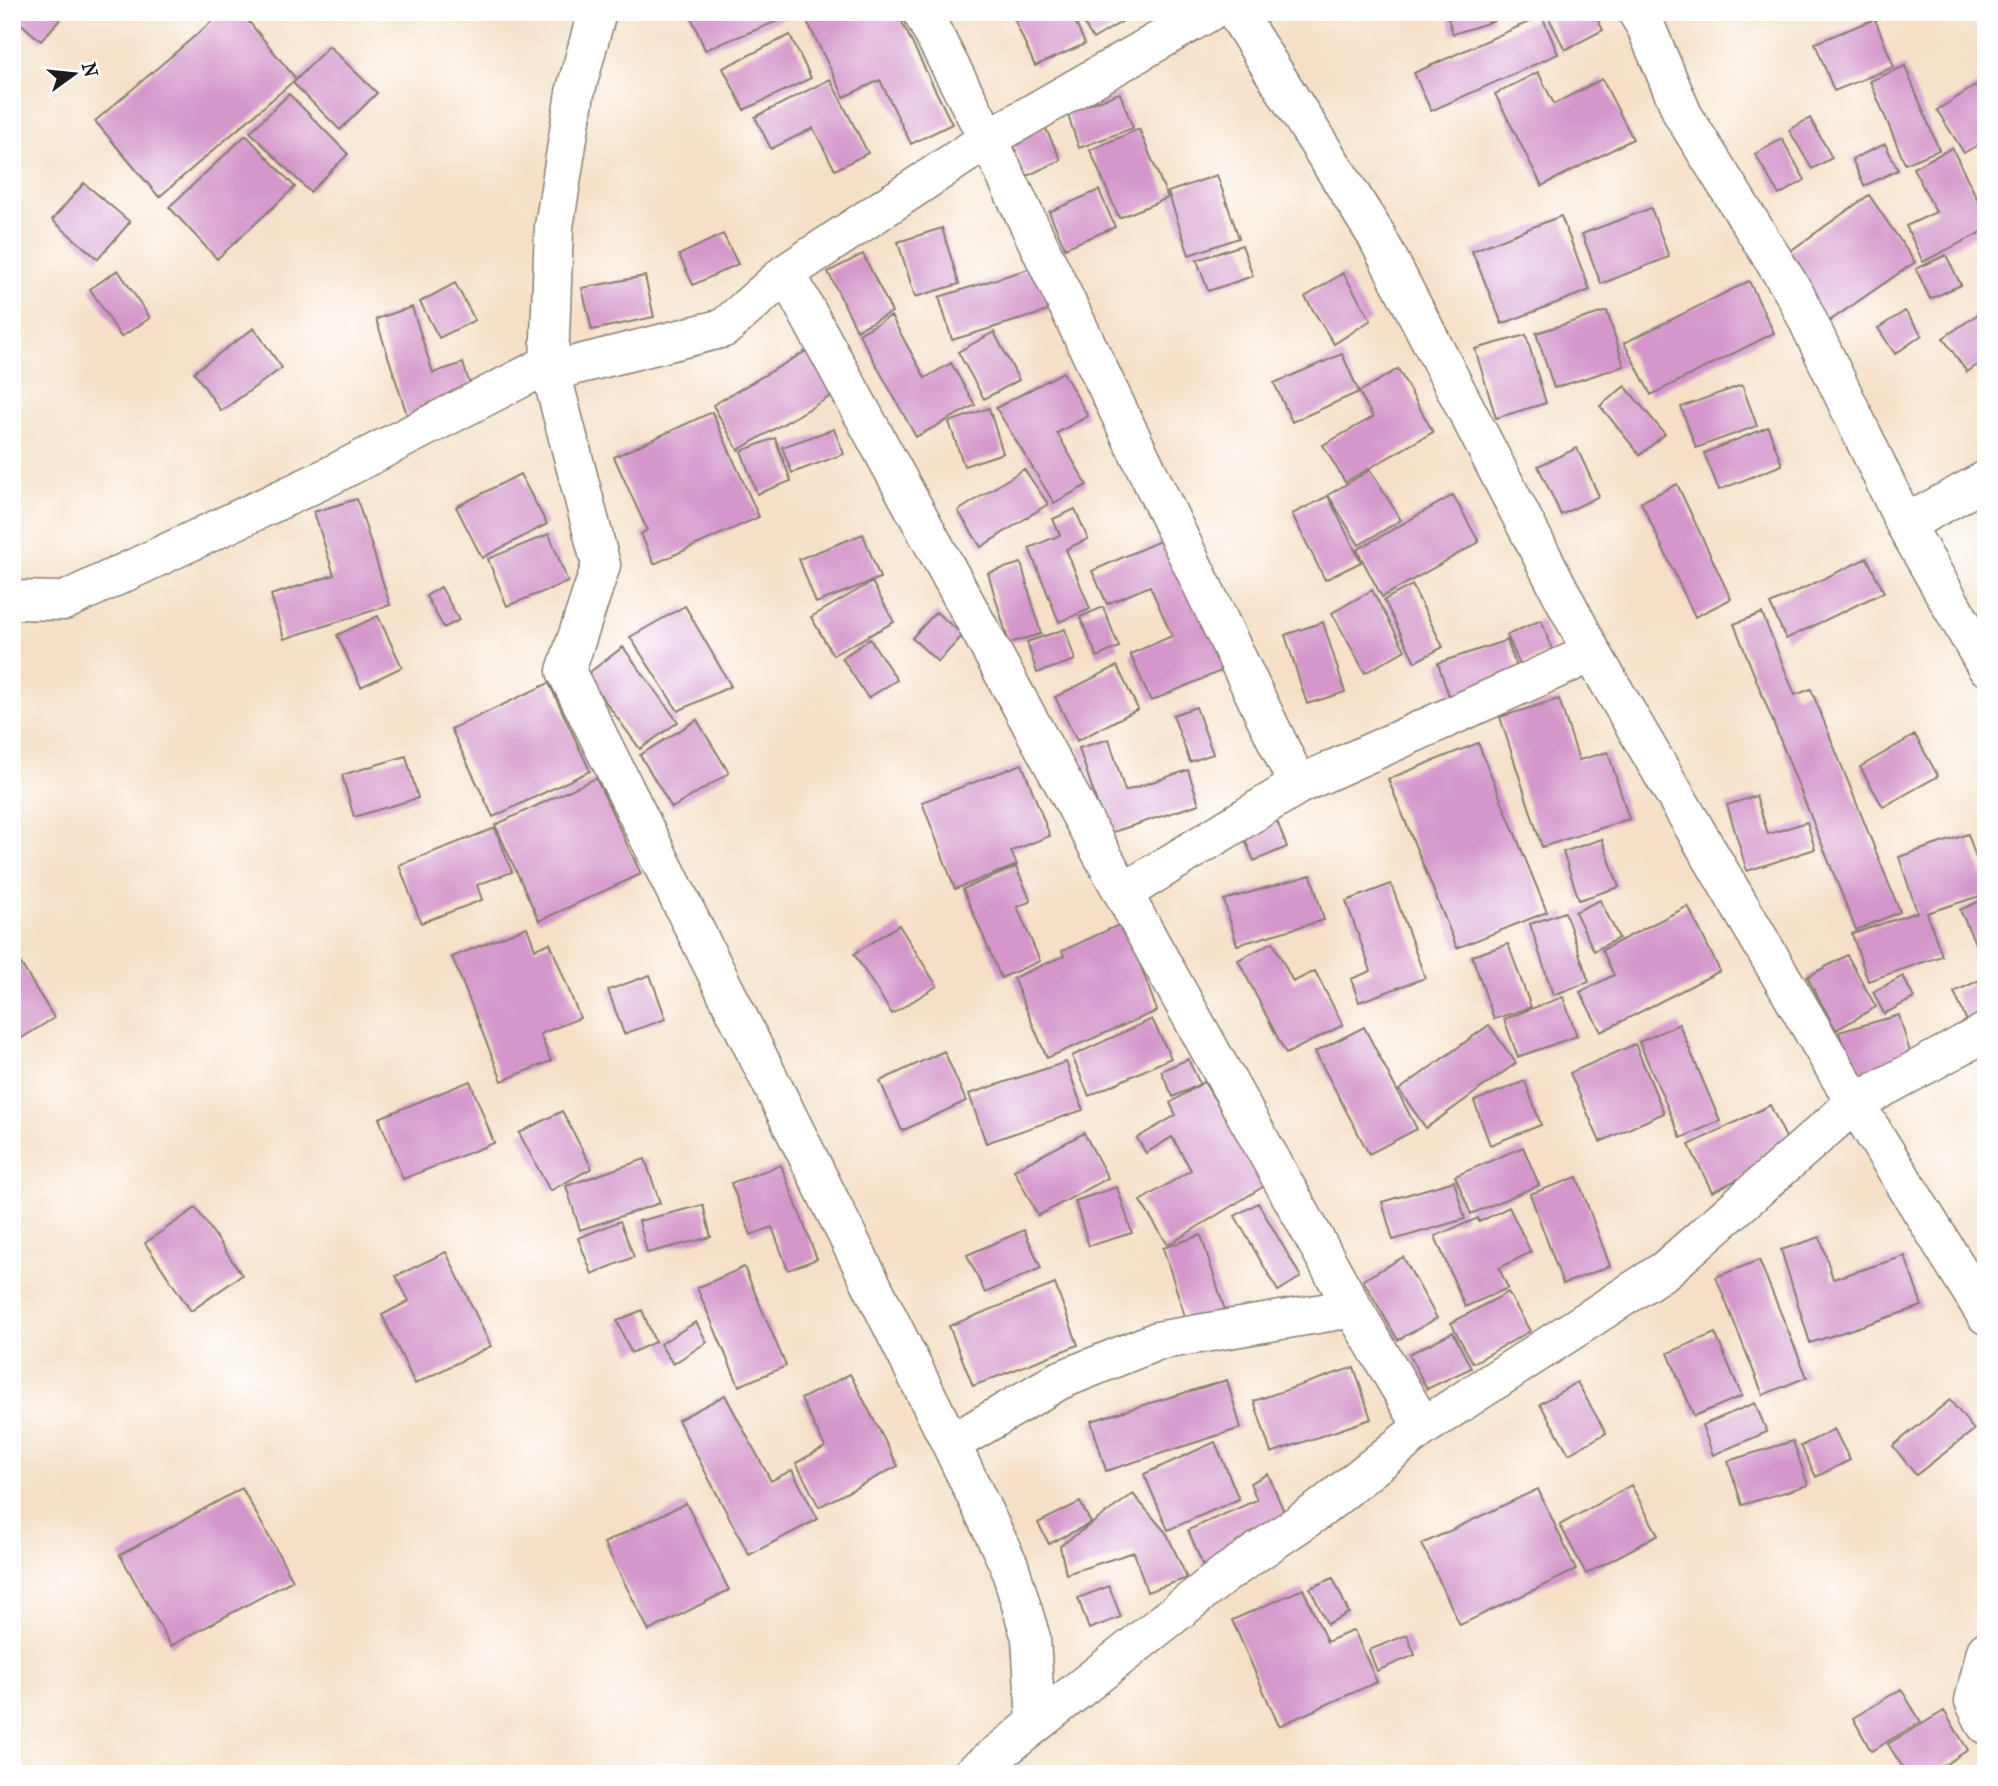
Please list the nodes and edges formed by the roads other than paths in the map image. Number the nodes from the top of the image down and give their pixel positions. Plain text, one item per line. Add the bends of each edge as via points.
1 (597, 12) edge
2 (922, 12) edge
3 (1209, 12) edge
4 (1236, 12) edge
5 (1637, 12) edge
6 (988, 139) junction
7 (786, 273) junction
8 (549, 364) junction
9 (1986, 480) edge
10 (1905, 524) junction
11 (12, 600) edge
12 (1592, 653) junction
13 (1986, 666) edge
14 (1298, 785) junction
15 (1123, 893) junction
16 (1986, 1032) edge
17 (1855, 1103) junction
18 (1353, 1308) junction
19 (1986, 1315) edge
20 (1423, 1427) junction
21 (951, 1444) junction
22 (1986, 1651) edge
23 (1036, 1723) junction
24 (1986, 1726) edge
25 (972, 1774) edge

1 - 8 street via 575,93 554,227
2 - 6 street
3 - 6 street
4 - 12 street via 1376,235
5 - 10 street via 1683,115 1796,296
6 - 7 street
6 - 14 street
7 - 8 street via 724,328 568,367
7 - 15 street
8 - 11 street via 322,480 64,601
8 - 21 street via 601,565 566,671
9 - 10 street
10 - 13 street
12 - 14 street
12 - 17 street
14 - 15 street
15 - 18 street
16 - 17 street
17 - 19 street
17 - 20 street via 1665,1270
18 - 20 street
18 - 21 street via 1157,1341 1058,1381
20 - 23 street via 1319,1510 1225,1574
21 - 23 street via 1009,1565 1031,1638
22 - 24 street via 1974,1701
23 - 25 street

